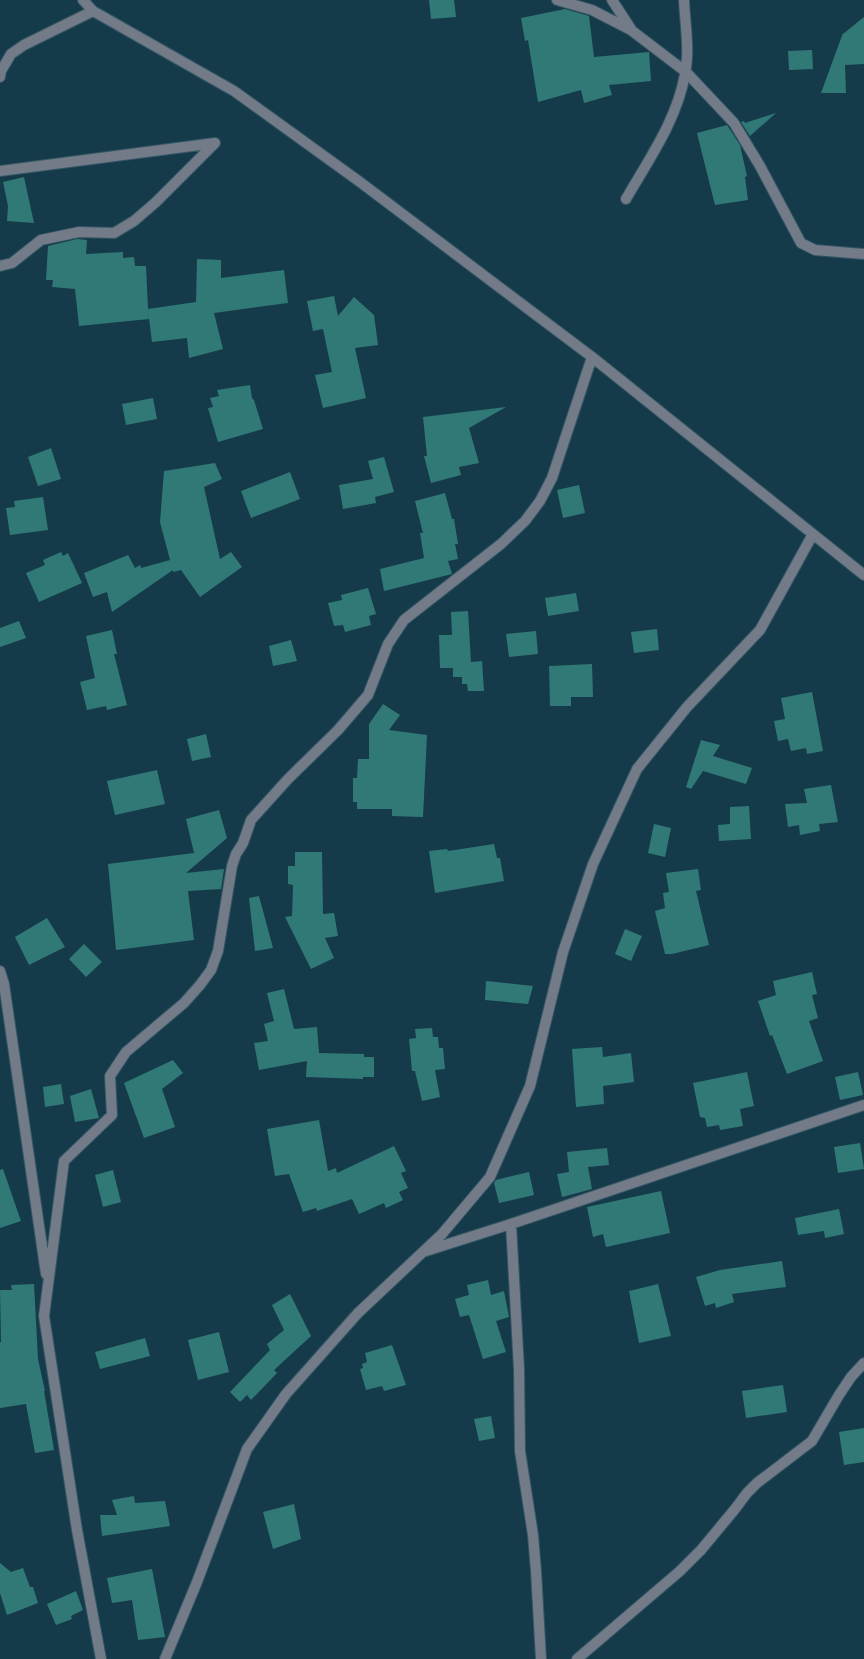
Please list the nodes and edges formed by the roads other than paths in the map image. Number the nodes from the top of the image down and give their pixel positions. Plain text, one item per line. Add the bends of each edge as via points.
1 (83, 0) edge
2 (557, 0) edge
3 (612, 0) edge
4 (684, 0) edge
5 (93, 11) junction
6 (631, 30) junction
7 (686, 72) junction
8 (0, 77) edge
9 (0, 171) edge
10 (626, 199) dead end
11 (864, 254) edge
12 (0, 266) edge
13 (592, 357) junction
14 (813, 534) junction
15 (864, 575) edge
16 (0, 971) edge
17 (864, 1104) edge
18 (511, 1224) junction
19 (423, 1252) junction
20 (48, 1289) junction
21 (864, 1363) edge
22 (102, 1659) edge
23 (165, 1659) edge
24 (541, 1659) edge
25 (577, 1659) edge

1 - 5 street
2 - 6 street via 592,10
3 - 6 street
4 - 7 street
5 - 8 street via 11,54
5 - 13 street via 234,90
6 - 7 street
7 - 10 street via 664,135
7 - 11 street via 734,123 801,243 815,250
9 - 12 street via 215,143 156,202 114,233 79,232 41,240 12,263
13 - 14 street
13 - 20 street via 552,478 540,501 501,544 404,620 388,644 368,695 251,820 232,866 218,951 211,970 184,1002 126,1052 110,1076 112,1115 64,1161
14 - 15 street
14 - 19 street via 760,630 687,707 637,770 593,864 563,952 530,1086 494,1168 442,1234
16 - 20 street
17 - 18 street
18 - 19 street
18 - 24 street via 520,1451 533,1535
19 - 23 street via 358,1313 286,1394 248,1449
20 - 22 street via 44,1316 77,1530
21 - 25 street via 847,1383 812,1441 757,1483 680,1571

